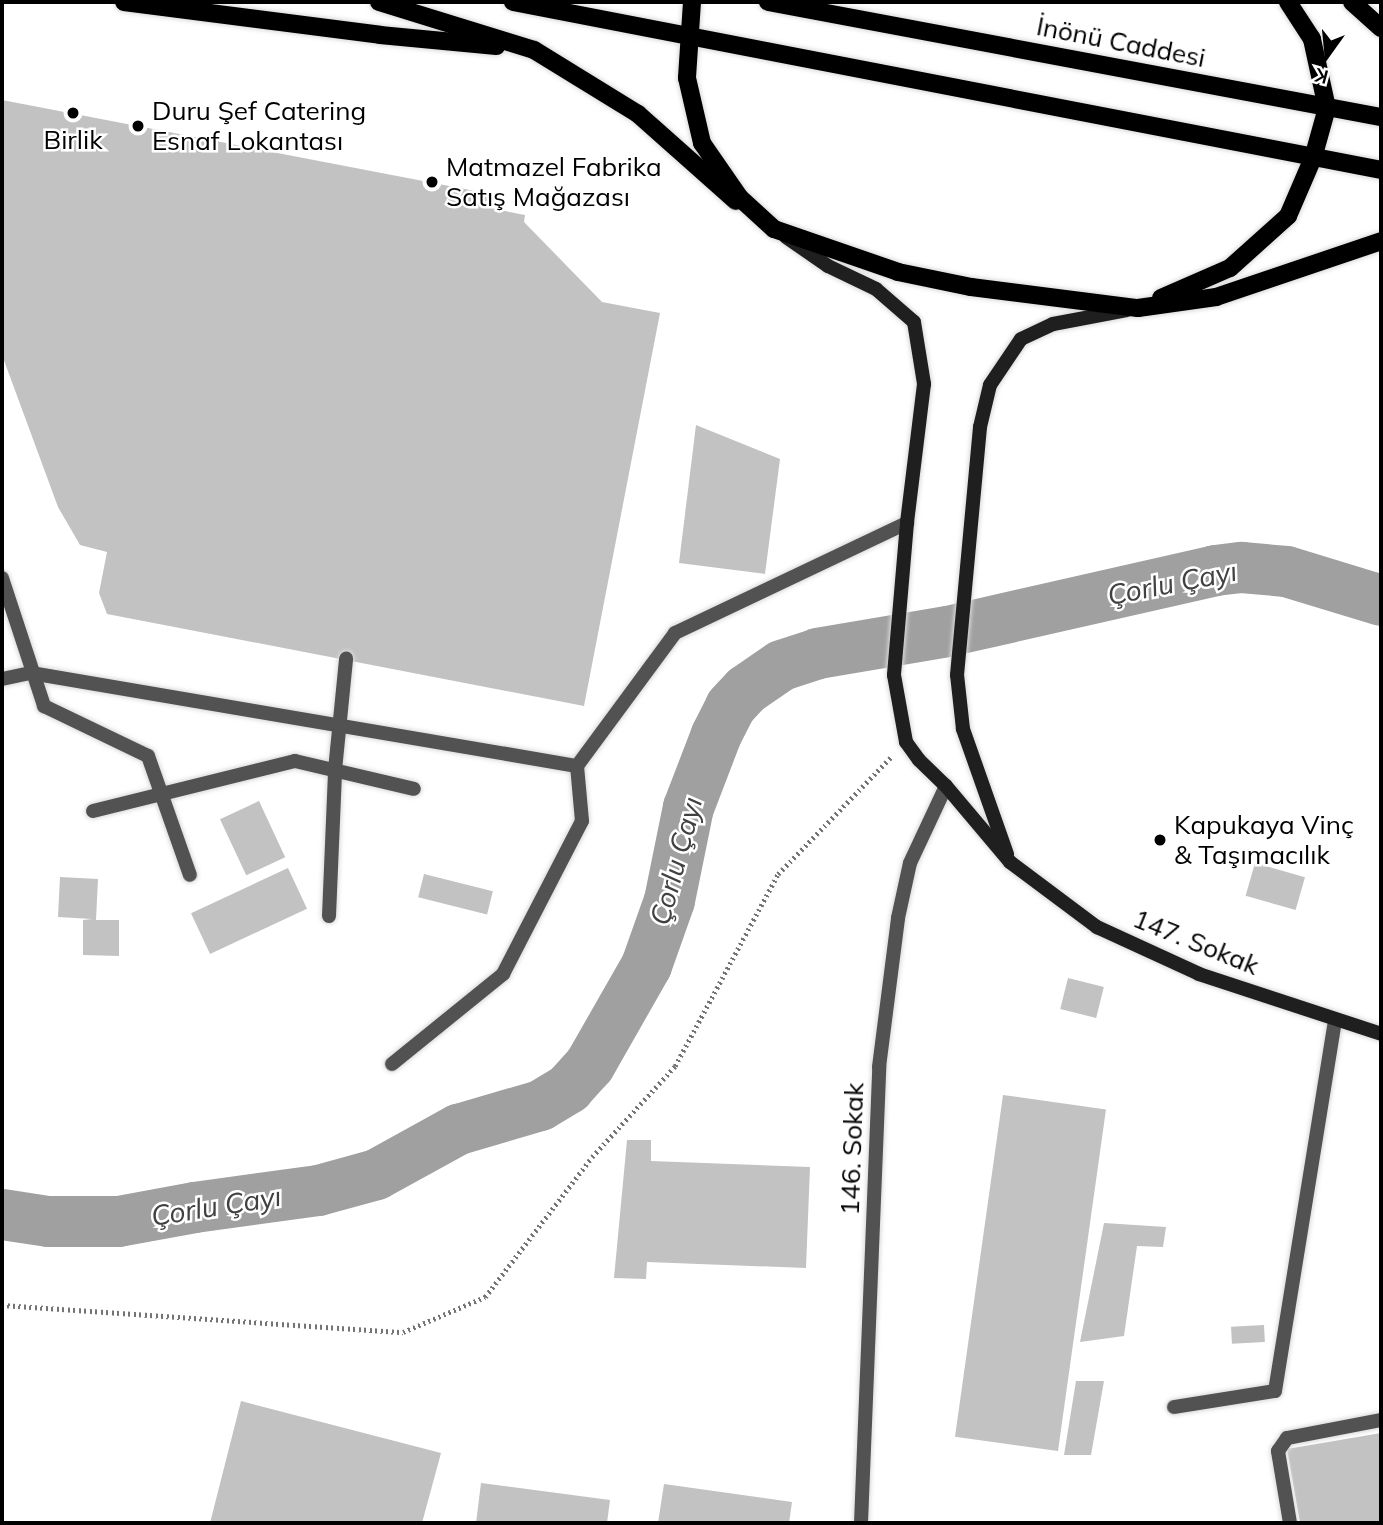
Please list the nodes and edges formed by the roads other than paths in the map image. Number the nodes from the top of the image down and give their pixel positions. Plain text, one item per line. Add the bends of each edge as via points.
1 (124, 2) edge
2 (379, 2) edge
3 (513, 2) edge
4 (692, 2) edge
5 (768, 2) edge
6 (1288, 2) edge
7 (1352, 2) edge
8 (1381, 28) edge
9 (689, 36) junction
10 (534, 50) junction
11 (1326, 108) junction
12 (1381, 117) edge
13 (1313, 158) junction
14 (1381, 170) edge
15 (774, 229) junction
16 (1381, 241) edge
17 (1138, 308) junction
18 (907, 523) junction
19 (2, 578) edge
20 (346, 659) dead end
21 (31, 673) junction
22 (2, 679) edge
23 (340, 725) junction
24 (577, 766) junction
25 (335, 770) junction
26 (946, 786) junction
27 (414, 789) dead end
28 (162, 794) junction
29 (93, 811) dead end
30 (1010, 862) junction
31 (190, 875) dead end
32 (329, 916) dead end
33 (1335, 1021) junction
34 (1381, 1034) edge
35 (392, 1064) dead end
36 (1174, 1407) dead end
37 (1381, 1420) edge
38 (862, 1523) edge
39 (1290, 1523) edge

1 - 10 main road via 366,34
2 - 10 main road
3 - 9 main road
4 - 9 main road
5 - 11 main road, İnönü Caddesi
6 - 11 main road via 1312,40
7 - 8 main road
9 - 13 main road
9 - 15 main road via 687,78 702,143 740,198
10 - 15 main road via 638,114 720,190
11 - 12 main road, İnönü Caddesi
11 - 13 main road
13 - 14 main road
13 - 17 main road via 1288,216 1230,268
15 - 17 main road via 898,272 958,285
15 - 18 street via 828,266 876,289 914,322 924,384
16 - 17 main road via 1216,297
17 - 30 street via 1053,324 1021,339 990,384 980,427 957,675 963,729
18 - 24 street via 675,633
18 - 26 street, 147. Sokak via 894,675 906,742
19 - 21 street
20 - 23 street
21 - 22 street
21 - 23 street
21 - 28 street via 44,706 148,756
23 - 24 street
23 - 25 street
24 - 35 street via 582,821 503,974
25 - 27 street
25 - 28 street via 295,761
25 - 32 street
26 - 30 street, 147. Sokak
26 - 38 street, 146. Sokak via 910,863 898,918 879,1067
28 - 29 street
28 - 31 street
30 - 33 street, 147. Sokak via 1097,927 1199,974
33 - 34 street, 147. Sokak
33 - 36 street via 1275,1391
37 - 39 street via 1287,1438 1278,1451

